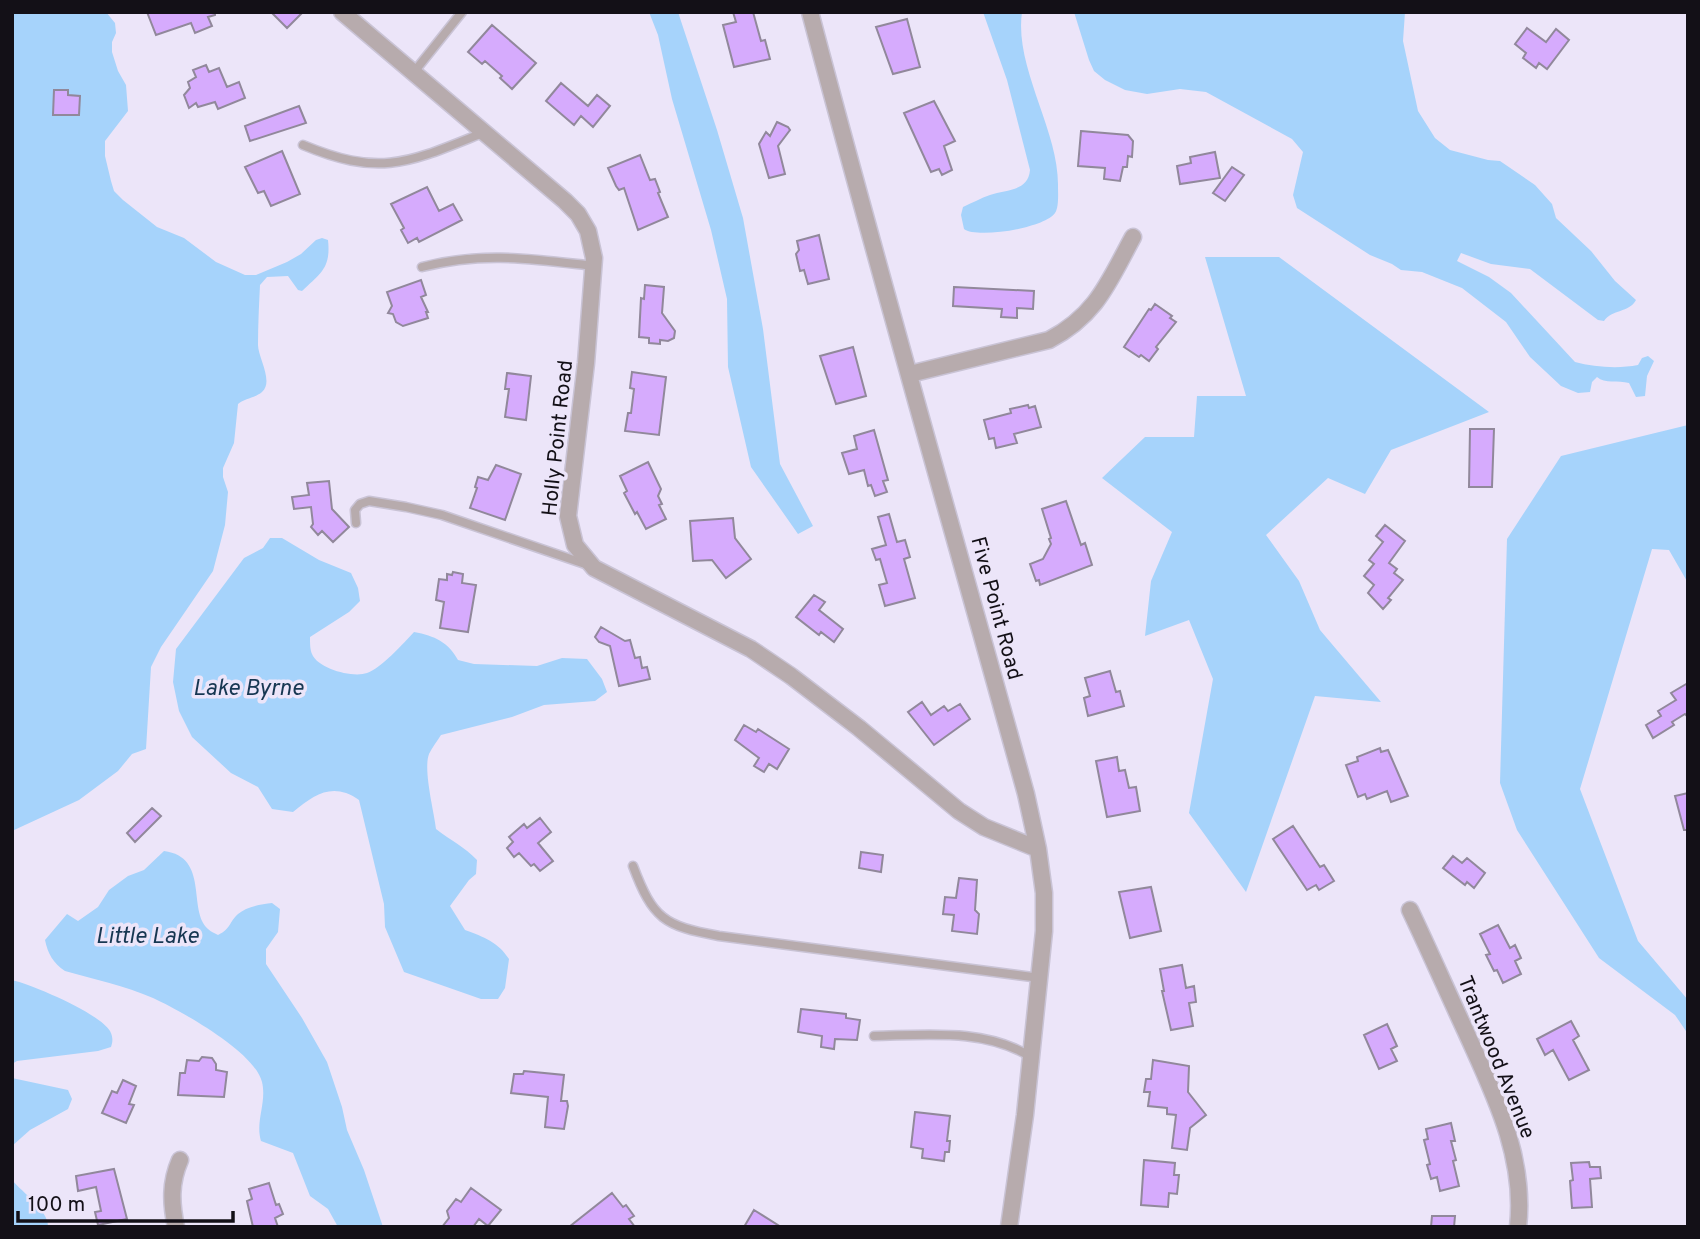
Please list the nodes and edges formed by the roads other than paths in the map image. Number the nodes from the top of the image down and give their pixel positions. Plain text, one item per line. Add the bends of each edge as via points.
1 (342, 12) edge
2 (462, 12) edge
3 (810, 12) edge
4 (414, 72) junction
5 (485, 132) junction
6 (303, 145) dead end
7 (1133, 237) dead end
8 (594, 266) junction
9 (422, 267) dead end
10 (910, 374) junction
11 (356, 523) dead end
12 (591, 566) junction
13 (1038, 849) junction
14 (633, 866) dead end
15 (1410, 910) dead end
16 (1040, 978) junction
17 (874, 1036) dead end
18 (1031, 1057) junction
19 (180, 1160) dead end
20 (176, 1227) edge
21 (1009, 1227) edge
22 (1518, 1227) edge

1 - 4 street, Holly Point Road
2 - 4 lane
3 - 10 street, Five Point Road
4 - 5 street, Holly Point Road
5 - 6 lane via 395,163 358,163
5 - 8 street, Holly Point Road via 578,214 592,242
7 - 10 street via 1095,304 1067,331 1049,340
8 - 9 lane via 478,257
8 - 12 street, Holly Point Road via 568,516 575,545
10 - 13 street, Five Point Road
11 - 12 lane via 355,510 360,503 406,507
12 - 13 street via 751,649 859,728 959,811 1010,840
13 - 16 street, Five Point Road via 1044,893
14 - 16 lane via 649,904 685,930
15 - 22 street, Trantwood Avenue via 1511,1139 1519,1190
16 - 18 street, Five Point Road
17 - 18 lane via 980,1037
18 - 21 street, Five Point Road
19 - 20 street via 172,1186

